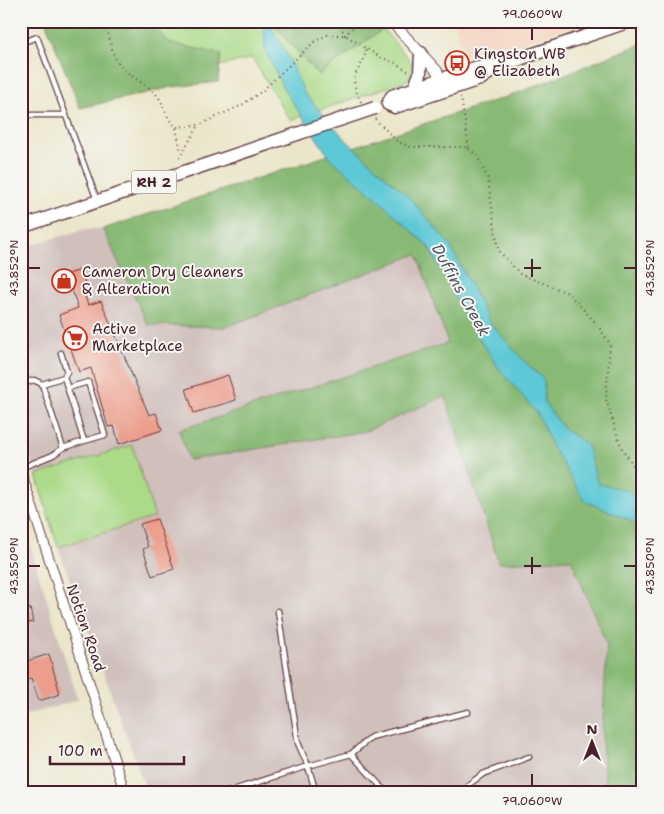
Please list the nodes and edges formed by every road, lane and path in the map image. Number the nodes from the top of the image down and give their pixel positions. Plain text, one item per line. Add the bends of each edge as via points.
1 (101, 21) edge
2 (338, 21) edge
3 (360, 21) edge
4 (391, 21) edge
5 (630, 21) edge
6 (345, 35) junction
7 (21, 43) edge
8 (366, 49) junction
9 (421, 53) junction
10 (414, 74) dead end
11 (445, 84) junction
12 (414, 89) junction
13 (463, 93) dead end
14 (388, 104) junction
15 (365, 107) dead end
16 (370, 112) dead end
17 (21, 115) edge
18 (66, 115) junction
19 (199, 125) junction
20 (176, 127) junction
21 (469, 149) junction
22 (181, 152) junction
23 (179, 158) dead end
24 (97, 201) junction
25 (21, 227) edge
26 (61, 353) dead end
27 (64, 377) junction
28 (21, 384) edge
29 (42, 384) junction
30 (68, 388) junction
31 (84, 441) junction
32 (63, 448) junction
33 (21, 468) edge
34 (643, 471) edge
35 (21, 472) edge
36 (278, 611) dead end
37 (468, 712) dead end
38 (351, 754) junction
39 (529, 757) dead end
40 (308, 766) junction
41 (125, 793) edge
42 (224, 793) edge
43 (316, 793) edge
44 (387, 793) edge
45 (457, 793) edge

1 - 20 path via 106,25 117,63 157,95 166,118
2 - 6 path
3 - 6 path
4 - 9 street
5 - 11 main road, RH 2 via 499,66 480,79
6 - 8 path
6 - 19 path via 326,35 314,42 262,91 242,105
7 - 18 lane via 37,37
8 - 10 path
8 - 15 path via 365,57 353,76 354,87
9 - 11 street
9 - 12 main road via 420,74
11 - 12 main road, RH 2
11 - 14 main road, RH 2 via 395,107
12 - 14 main road, RH 2 via 392,96
13 - 21 path via 460,98
14 - 24 main road, RH 2, bridge
16 - 21 path via 398,142 411,147
17 - 18 lane
18 - 24 lane
19 - 20 path
19 - 22 path
20 - 22 path
21 - 34 path via 477,155 488,179 498,250 520,274 568,293 597,324 610,344 606,399 621,447 634,466
22 - 23 path
24 - 25 main road, RH 2
26 - 27 lane via 67,372
27 - 29 lane
27 - 30 lane
28 - 29 lane via 34,380
29 - 32 lane
30 - 31 lane
30 - 31 lane via 88,382 105,435
31 - 32 lane
32 - 33 lane
35 - 41 street, Notion Road
36 - 40 lane via 298,743
37 - 38 lane via 371,737
38 - 40 lane
38 - 44 lane
39 - 45 lane via 483,774
40 - 42 lane
40 - 43 lane

